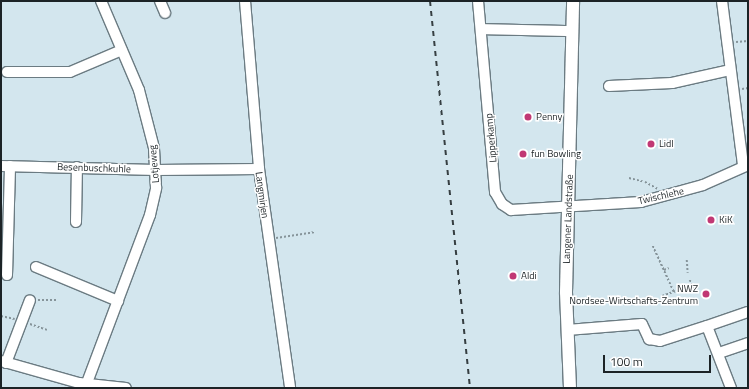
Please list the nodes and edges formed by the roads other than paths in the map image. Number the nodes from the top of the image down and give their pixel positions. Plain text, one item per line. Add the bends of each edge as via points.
1 (101, 1) edge
2 (160, 1) edge
3 (245, 1) edge
4 (478, 1) edge
5 (573, 1) edge
6 (722, 1) edge
7 (165, 13) dead end
8 (482, 30) junction
9 (572, 31) junction
10 (122, 50) junction
11 (730, 70) junction
12 (7, 72) dead end
13 (609, 86) dead end
14 (5, 166) edge
15 (746, 166) edge
16 (76, 167) junction
17 (259, 169) junction
18 (156, 170) junction
19 (568, 207) junction
20 (76, 222) dead end
21 (36, 267) dead end
22 (7, 275) dead end
23 (30, 300) road end
24 (118, 301) junction
25 (748, 312) edge
26 (707, 326) junction
27 (566, 330) junction
28 (748, 343) edge
29 (719, 353) junction
30 (4, 362) edge
31 (86, 386) edge
32 (126, 388) edge
33 (290, 388) edge
34 (570, 388) edge
35 (731, 388) edge

1 - 10 street, Lotjeweg
2 - 7 street
3 - 17 street, Langmirjen
4 - 8 street, Lipperkamp
5 - 9 main road, Langener Landstraße
6 - 11 street
8 - 9 street
8 - 19 street, Lipperkamp via 496,196 502,204 517,212
9 - 19 main road, Langener Landstraße
10 - 12 street via 70,72
10 - 18 street, Lotjeweg via 139,90 154,148
11 - 13 street via 672,83
11 - 15 street
14 - 16 street, Besenbuschkuhle
14 - 22 street
15 - 19 street, Twischlehe via 703,185 664,198
16 - 18 street, Besenbuschkuhle
16 - 20 street
17 - 18 street, Besenbuschkuhle
17 - 33 street, Langmirjen
18 - 24 street, Lotjeweg via 150,215
19 - 27 main road, Langener Landstraße
21 - 24 street
23 - 30 street
24 - 31 street, Lotjeweg
25 - 26 street
26 - 27 street via 660,341 649,339 642,324
26 - 29 street
27 - 34 main road, Langener Landstraße
28 - 29 street
29 - 35 street
30 - 31 street
31 - 32 street

